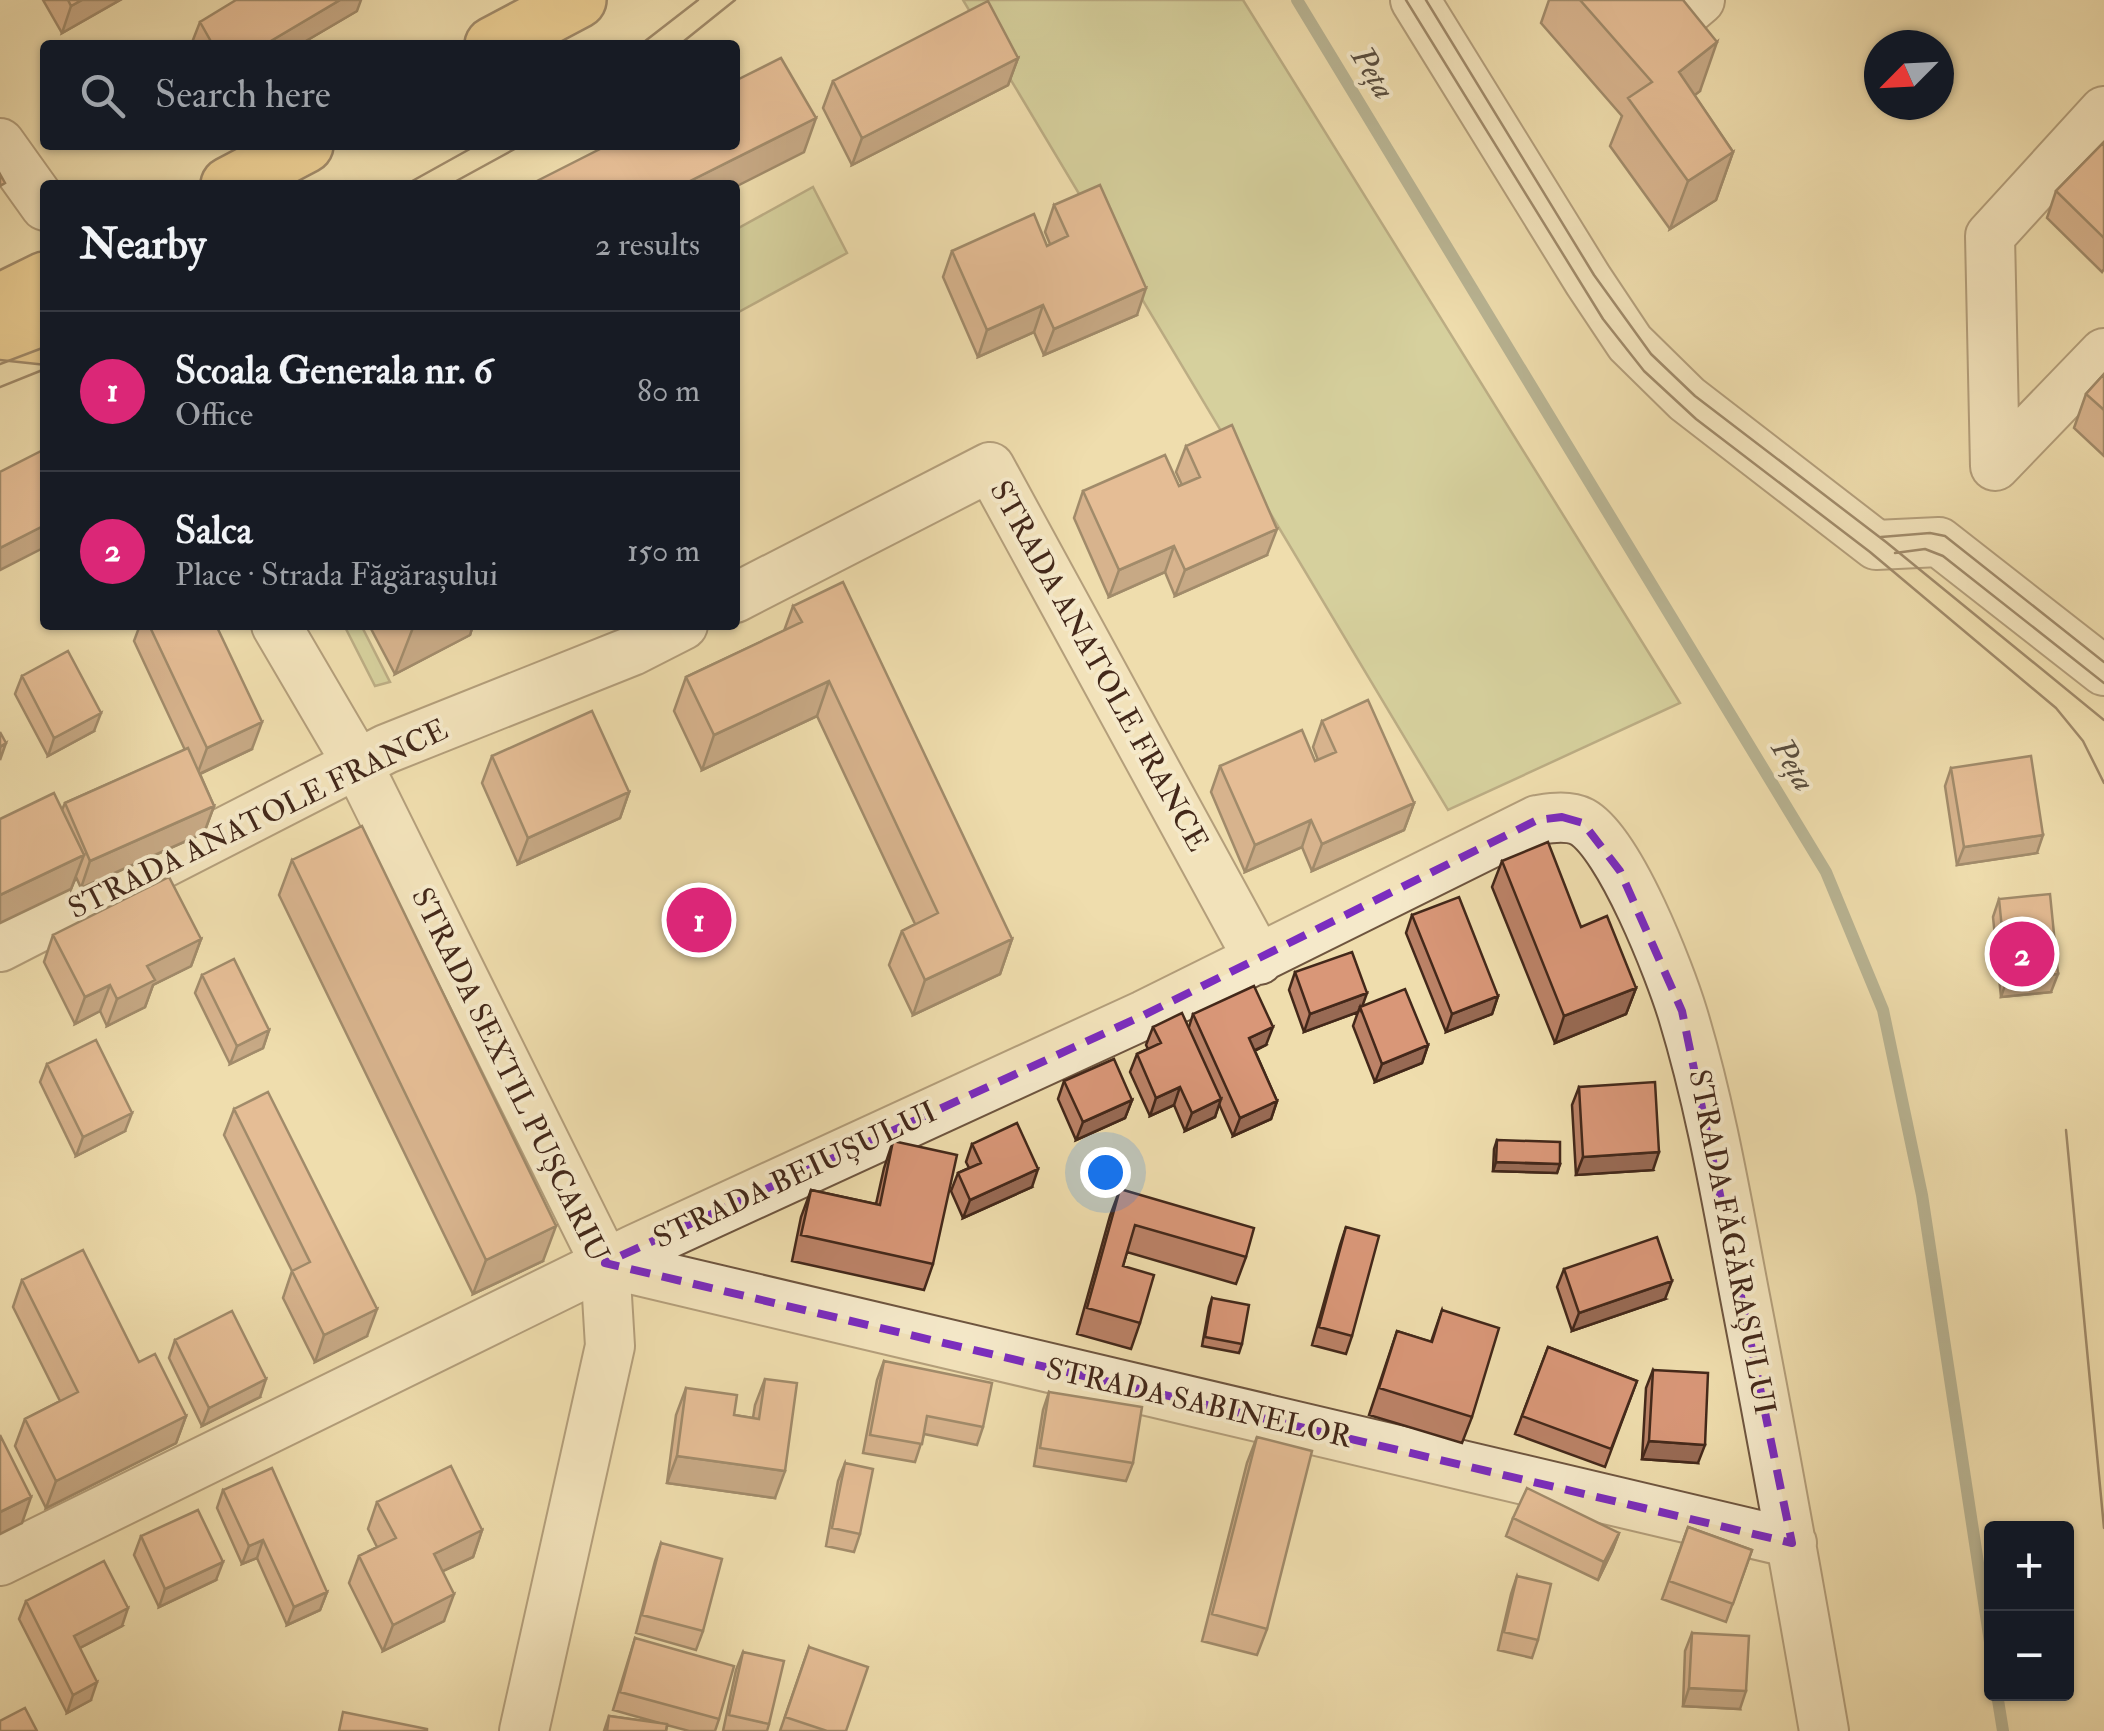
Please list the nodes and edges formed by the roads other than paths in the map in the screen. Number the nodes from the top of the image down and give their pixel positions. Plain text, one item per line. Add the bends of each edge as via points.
1 (578, 0) edge
2 (1415, 0) edge
3 (1666, 0) edge
4 (1700, 0) edge
5 (503, 40) edge
6 (2104, 111) edge
7 (0, 143) edge
8 (296, 150) edge
9 (313, 150) edge
10 (238, 180) edge
11 (280, 180) edge
12 (40, 199) edge
13 (40, 282) edge
14 (0, 302) edge
15 (0, 331) edge
16 (40, 335) edge
17 (2104, 353) edge
18 (740, 595) edge
19 (279, 630) edge
20 (661, 630) edge
21 (625, 638) edge
22 (2104, 671) edge
23 (358, 765) junction
24 (1537, 820) joint
25 (0, 947) edge
26 (1258, 960) junction
27 (606, 1263) junction
28 (1792, 1543) junction
29 (0, 1560) edge
30 (524, 1731) edge
31 (1824, 1731) edge

1 - 5 main road
2 - 22 street via 1588,280 1653,369 1876,545 1939,542
3 - 4 street via 1680,17
6 - 17 street via 1990,236 1996,466
7 - 12 street
8 - 10 main road
9 - 11 main road
13 - 14 main road
15 - 16 main road
18 - 26 street, STRADA ANATOLE FRANCE via 990,467
19 - 23 street, STRADA SEXTIL PUȘCARIU
20 - 21 street, STRADA ANATOLE FRANCE
21 - 23 street, STRADA ANATOLE FRANCE
23 - 25 street, STRADA ANATOLE FRANCE
23 - 27 street, STRADA SEXTIL PUȘCARIU
24 - 26 street, STRADA BEIUȘULUI
24 - 28 street, STRADA FĂGĂRAȘULUI via 1582,822 1603,844 1658,946 1682,1011
26 - 27 street, STRADA BEIUȘULUI
27 - 28 street, STRADA SABINELOR
27 - 29 street, STRADA BEIUȘULUI
27 - 30 street, STRADA SEXTIL PUȘCARIU via 610,1346
28 - 31 street, STRADA FĂGĂRAȘULUI

